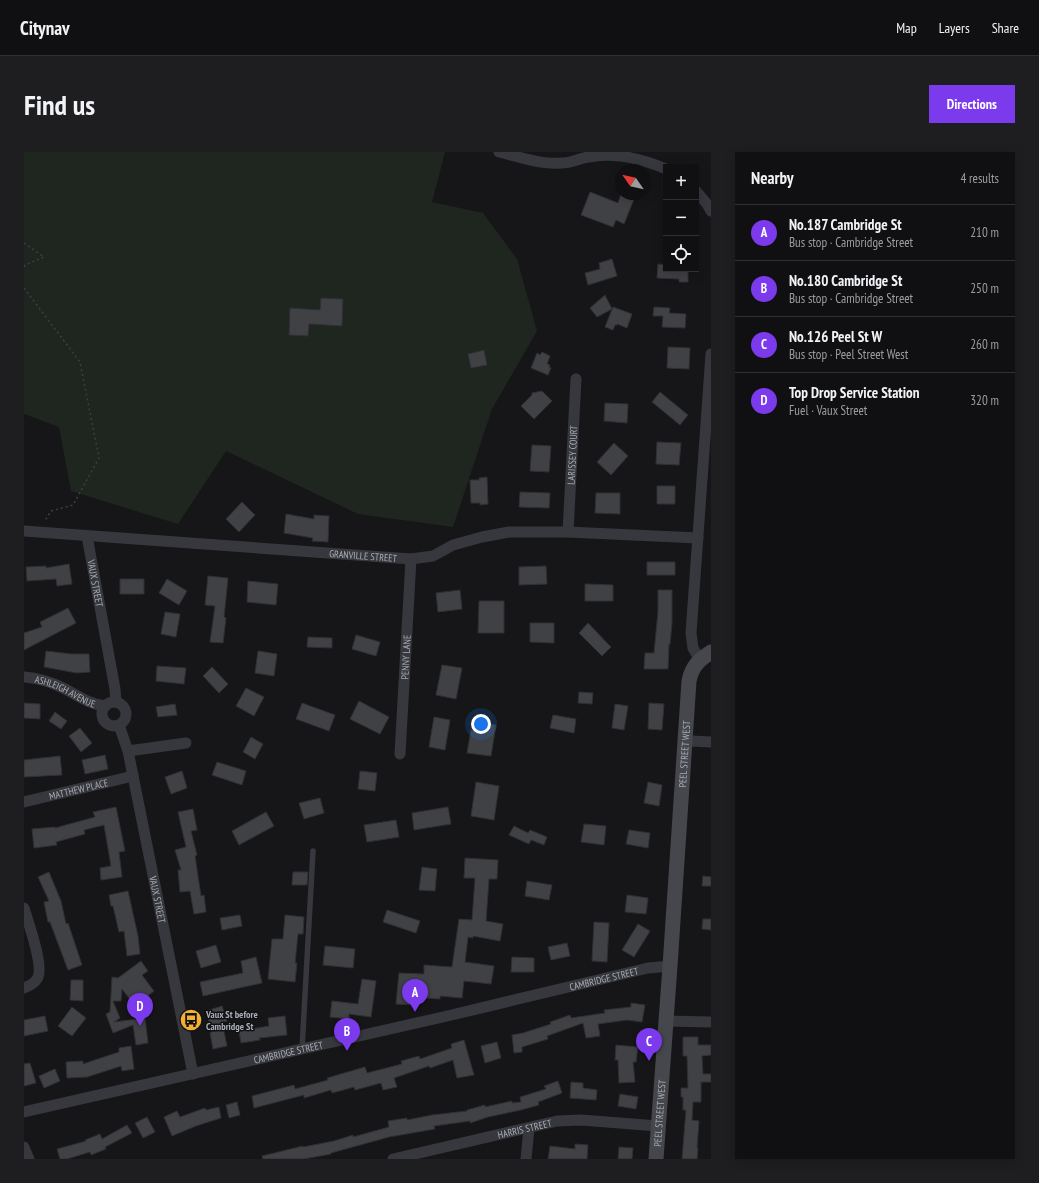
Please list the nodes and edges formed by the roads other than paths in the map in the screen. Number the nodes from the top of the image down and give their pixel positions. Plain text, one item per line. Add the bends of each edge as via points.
1 (499, 152) edge
2 (663, 169) edge
3 (699, 195) edge
4 (711, 211) edge
5 (711, 354) edge
6 (576, 379) dead end
7 (24, 531) edge
8 (568, 532) junction
9 (87, 536) junction
10 (698, 538) junction
11 (411, 560) junction
12 (705, 656) edge
13 (24, 677) edge
14 (116, 702) junction
15 (105, 706) junction
16 (119, 725) junction
17 (685, 742) junction
18 (711, 742) edge
19 (186, 743) dead end
20 (128, 752) junction
21 (400, 754) dead end
22 (133, 776) junction
23 (24, 802) edge
24 (313, 851) dead end
25 (24, 908) edge
26 (670, 966) junction
27 (24, 988) edge
28 (666, 1021) junction
29 (711, 1022) edge
30 (302, 1049) junction
31 (193, 1074) junction
32 (24, 1112) edge
33 (658, 1126) junction
34 (529, 1128) junction
35 (24, 1147) edge
36 (28, 1159) edge
37 (393, 1159) edge
38 (526, 1159) edge
39 (656, 1159) edge

1 - 2 street via 549,163 563,163 602,155 618,156 636,159
3 - 4 street
5 - 10 street, PEEL STREET WEST
6 - 8 street, LARISSEY COURT
7 - 9 street, GRANVILLE STREET
8 - 10 street, GRANVILLE STREET
8 - 11 street, GRANVILLE STREET via 509,532 453,545 433,556
9 - 11 street, GRANVILLE STREET
9 - 14 street, VAUX STREET
10 - 12 street, PEEL STREET WEST via 691,633 693,648
11 - 21 street, PENNY LANE
12 - 17 street, PEEL STREET WEST via 692,669 689,680
13 - 15 street, ASHLEIGH AVENUE via 47,681 86,702
14 - 15 street
14 - 16 street via 123,706 126,713 125,720
15 - 16 street via 102,713 104,721 111,726
16 - 20 street, VAUX STREET
17 - 18 street
17 - 26 street, PEEL STREET WEST
19 - 20 street
20 - 22 street, VAUX STREET
22 - 23 street, MATTHEW PLACE
22 - 31 street, VAUX STREET
24 - 30 lane
25 - 27 street via 40,971 37,979
26 - 28 street, PEEL STREET WEST
26 - 30 street, CAMBRIDGE STREET via 654,966
28 - 29 street
28 - 33 street, PEEL STREET WEST
30 - 31 street, CAMBRIDGE STREET
31 - 32 street, CAMBRIDGE STREET
33 - 34 street, HARRIS STREET via 581,1120 557,1121
33 - 39 street, PEEL STREET WEST
34 - 37 street, HARRIS STREET
34 - 38 street
35 - 36 street

